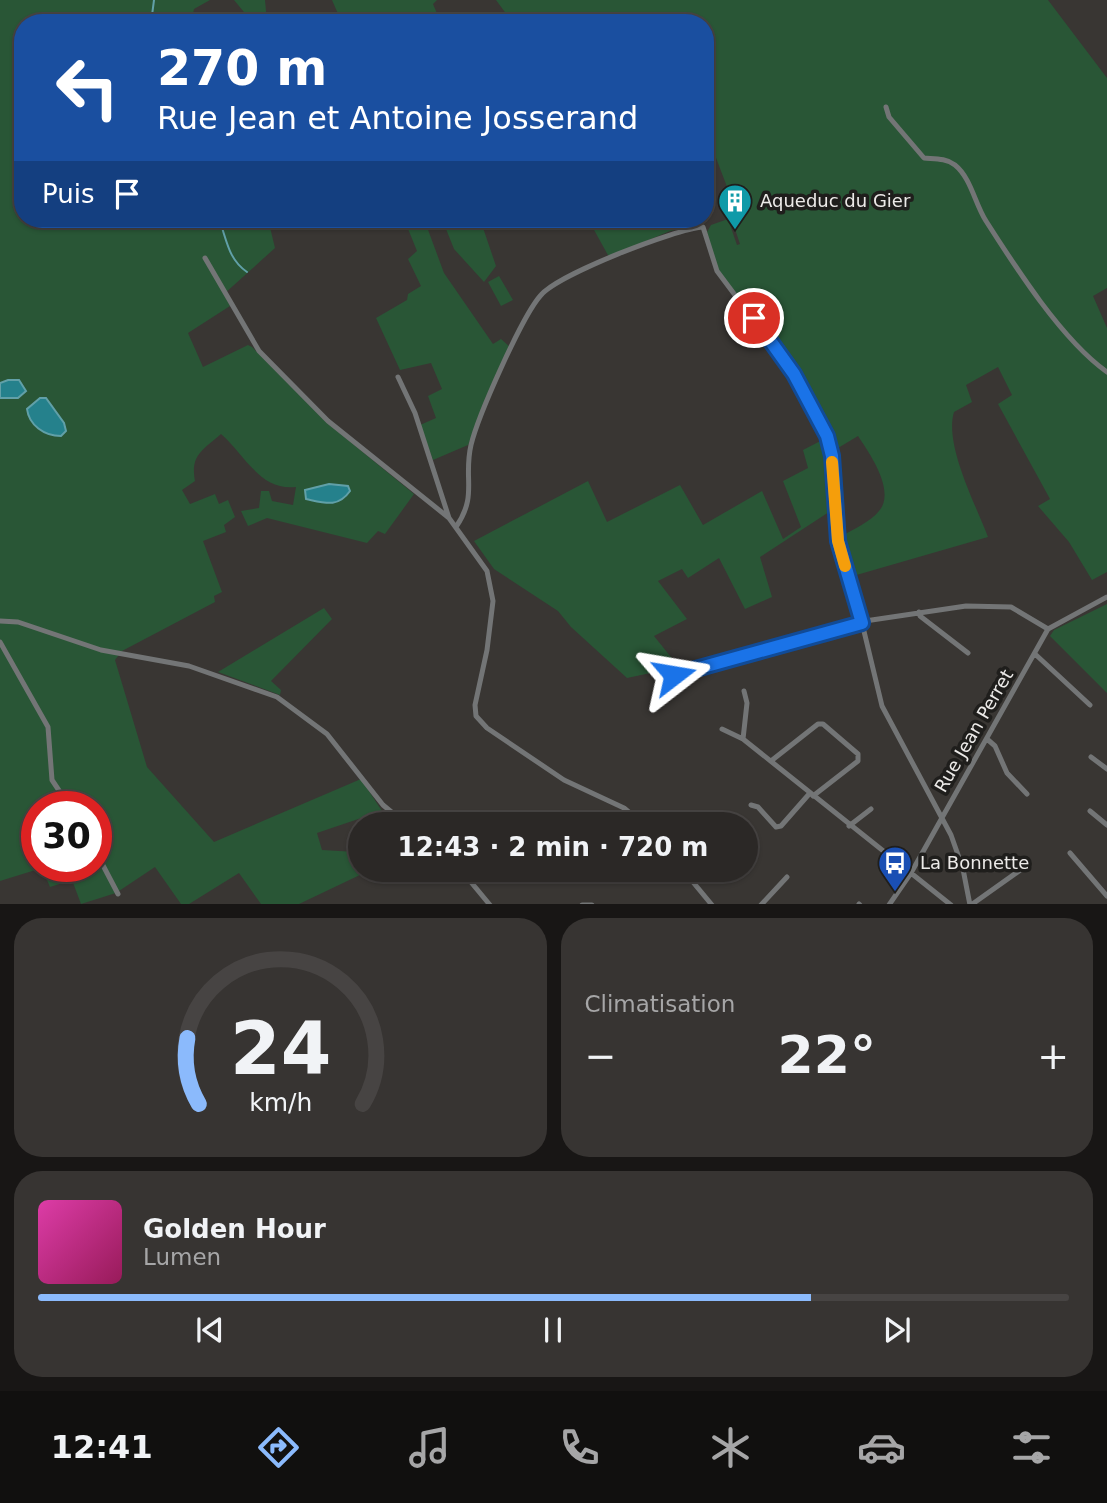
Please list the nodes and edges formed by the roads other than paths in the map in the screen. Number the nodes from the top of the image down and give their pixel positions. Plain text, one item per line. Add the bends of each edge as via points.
1 (886, 107) dead end
2 (205, 258) dead end
3 (1107, 372) edge
4 (398, 377) dead end
5 (449, 519) junction
6 (456, 527) junction
7 (1107, 597) edge
8 (919, 612) junction
9 (0, 621) edge
10 (862, 623) junction
11 (1048, 629) junction
12 (0, 642) edge
13 (968, 653) dead end
14 (1035, 653) junction
15 (674, 675) dead end
16 (744, 691) dead end
17 (1090, 705) dead end
18 (722, 729) dead end
19 (987, 739) junction
20 (743, 740) junction
21 (1091, 757) dead end
22 (771, 761) junction
23 (1107, 769) edge
24 (59, 791) edge
25 (812, 794) junction
26 (1027, 794) dead end
27 (751, 805) dead end
28 (871, 809) dead end
29 (1090, 811) dead end
30 (391, 812) edge
31 (628, 812) edge
32 (940, 817) junction
33 (1107, 825) edge
34 (849, 826) junction
35 (1070, 853) dead end
36 (1026, 866) dead end
37 (911, 873) junction
38 (788, 877) dead end
39 (112, 882) edge
40 (471, 882) edge
41 (695, 882) edge
42 (118, 894) dead end
43 (1107, 895) edge
44 (489, 904) edge
45 (711, 904) edge
46 (762, 904) edge
47 (890, 904) edge
48 (950, 904) edge
49 (970, 904) edge

1 - 3 street via 889,117 924,158 956,165 985,219 1052,315
2 - 5 street via 259,351 328,421
4 - 5 street via 415,413
5 - 6 street
6 - 10 street via 469,503 468,463 475,432 541,294 670,234 703,228 717,271 794,374 827,436 838,541
6 - 31 street via 492,585 477,716 487,728 564,780
7 - 11 street
8 - 10 street
8 - 11 street via 1010,607
8 - 13 street
9 - 30 street via 18,622 101,650 190,666 277,697 327,734
10 - 15 street
10 - 32 street via 882,706
11 - 14 street, Rue Jean Perret
12 - 24 street via 47,727 52,780
14 - 17 street
14 - 19 street, Rue Jean Perret
16 - 20 street
18 - 20 street
19 - 26 street via 1007,773
19 - 32 street, Rue Jean Perret
20 - 22 street
21 - 23 street
22 - 25 street
22 - 25 street via 823,724 858,754 858,761
25 - 27 street via 776,827
25 - 34 street
28 - 34 street
29 - 33 street
32 - 37 street, Rue Jean Perret
32 - 49 street via 954,844
34 - 37 street
35 - 43 street
36 - 49 street
37 - 47 street, Rue Jean Perret
37 - 48 street
38 - 46 street
39 - 42 street
40 - 44 street
41 - 45 street

